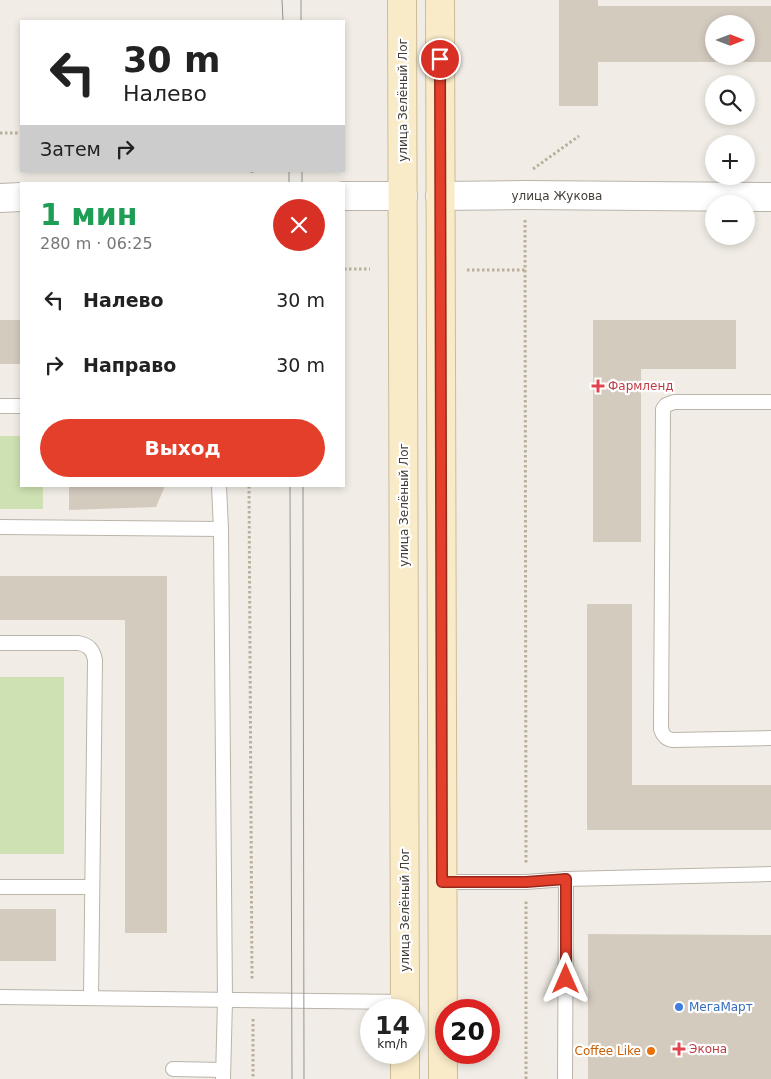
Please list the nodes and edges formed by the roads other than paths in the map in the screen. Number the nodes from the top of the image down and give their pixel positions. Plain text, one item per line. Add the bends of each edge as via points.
1 (402, 0) edge
2 (440, 0) edge
3 (345, 196) edge
4 (403, 196) junction
5 (440, 196) junction
6 (20, 197) edge
7 (771, 197) edge
8 (0, 198) edge
9 (771, 402) edge
10 (0, 406) edge
11 (20, 406) edge
12 (219, 487) edge
13 (0, 527) edge
14 (221, 529) junction
15 (0, 643) edge
16 (771, 738) edge
17 (771, 874) edge
18 (566, 879) junction
19 (442, 882) junction
20 (0, 886) edge
21 (92, 887) junction
22 (0, 997) edge
23 (91, 997) junction
24 (405, 999) edge
25 (225, 1000) junction
26 (360, 1004) edge
27 (405, 1064) edge
28 (173, 1068) dead end
29 (223, 1074) edge
30 (405, 1079) edge
31 (443, 1079) edge
32 (565, 1079) edge

1 - 4 main road, улица Зелёный Лог
2 - 5 main road
3 - 4 street, улица Жукова
4 - 5 main road, улица Жукова
4 - 24 main road, улица Зелёный Лог
5 - 7 street, улица Жукова
5 - 19 main road
6 - 8 street
9 - 16 lane via 674,402 663,409 661,709 662,733 668,740
10 - 11 lane
12 - 14 lane
13 - 14 lane
14 - 25 lane
15 - 21 lane via 78,643 85,644 94,654
17 - 18 lane
18 - 19 lane
18 - 32 lane
19 - 31 main road
20 - 21 lane
21 - 23 lane
22 - 23 lane
23 - 25 lane
25 - 26 lane
25 - 29 lane
27 - 30 main road
28 - 29 lane

